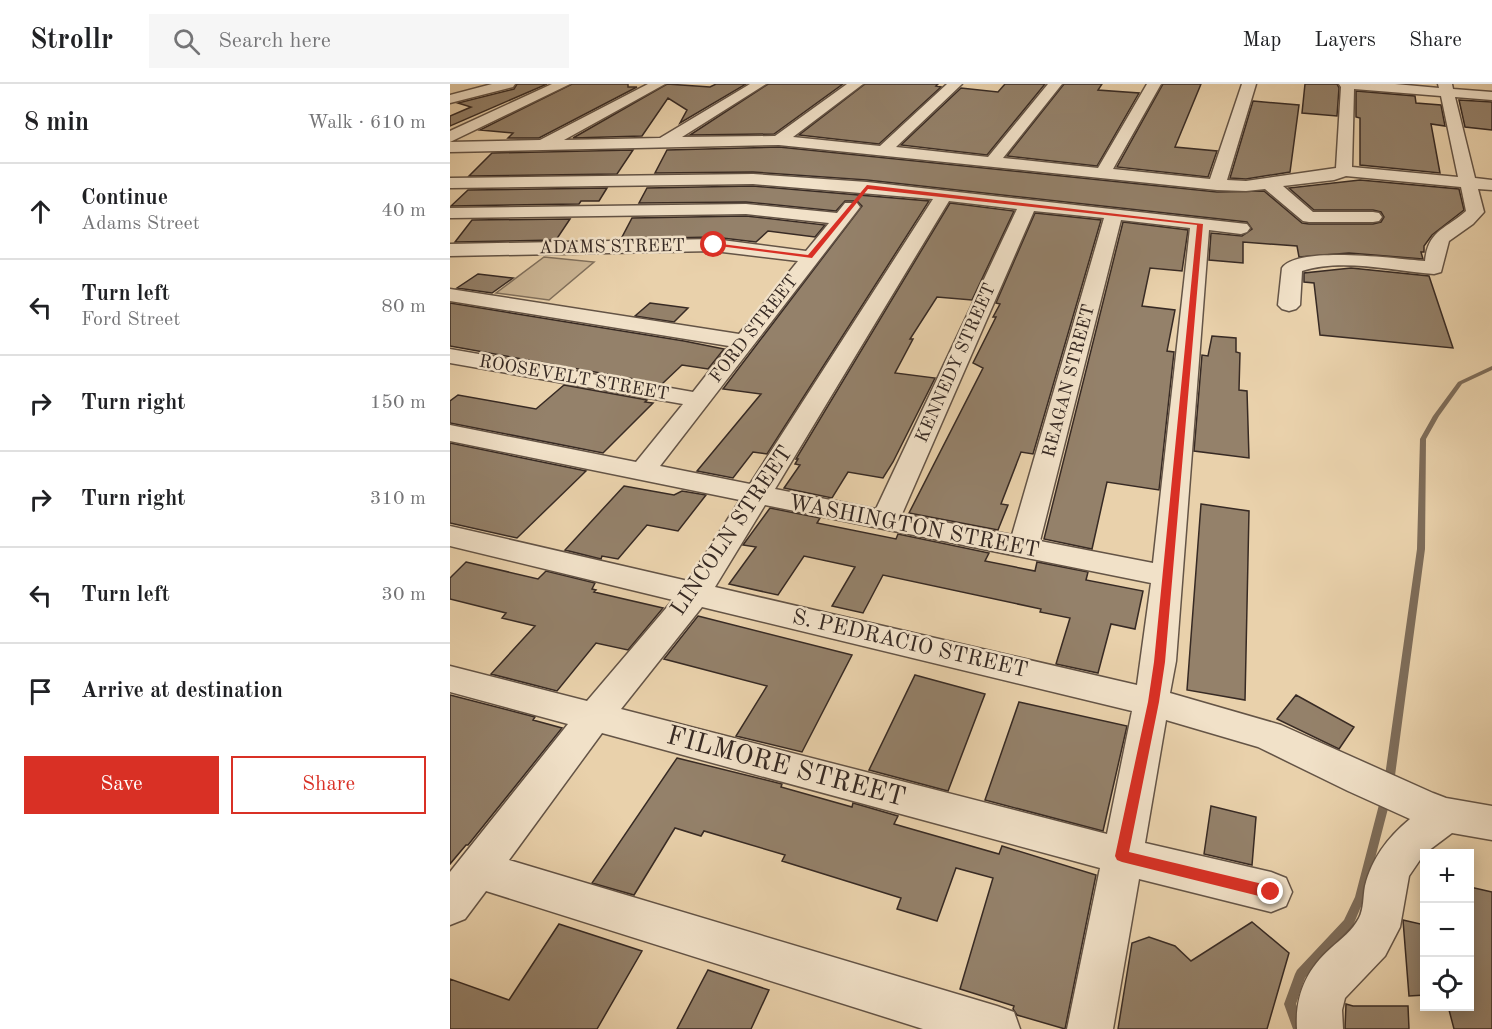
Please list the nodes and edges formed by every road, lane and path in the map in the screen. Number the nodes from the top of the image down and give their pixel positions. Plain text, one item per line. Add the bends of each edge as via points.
1 (508, 84) edge
2 (563, 84) edge
3 (658, 84) edge
4 (759, 84) edge
5 (856, 84) edge
6 (955, 84) edge
7 (1055, 84) edge
8 (1154, 84) edge
9 (1249, 84) edge
10 (1347, 84) edge
11 (1446, 88) edge
12 (1492, 96) edge
13 (450, 99) edge
14 (450, 137) edge
15 (779, 140) junction
16 (661, 144) junction
17 (450, 147) edge
18 (539, 147) junction
19 (883, 151) junction
20 (992, 162) junction
21 (1344, 171) junction
22 (1103, 173) junction
23 (1269, 183) junction
24 (1470, 183) junction
25 (1217, 185) junction
26 (1492, 185) edge
27 (454, 187) edge
28 (867, 187) junction
29 (944, 195) junction
30 (1028, 205) junction
31 (450, 213) edge
32 (1114, 214) junction
33 (1373, 217) dead end
34 (841, 219) junction
35 (1200, 224) junction
36 (1455, 227) junction
37 (1241, 228) dead end
38 (1482, 230) dead end
39 (450, 250) edge
40 (810, 257) junction
41 (450, 295) edge
42 (1289, 305) dead end
43 (744, 342) junction
44 (450, 356) edge
45 (699, 400) junction
46 (450, 433) edge
47 (643, 471) junction
48 (758, 496) junction
49 (885, 520) junction
50 (450, 536) edge
51 (1023, 548) junction
52 (1167, 576) junction
53 (696, 593) junction
54 (450, 679) edge
55 (1154, 702) junction
56 (595, 716) junction
57 (1434, 811) junction
58 (1492, 824) edge
59 (1122, 856) junction
60 (477, 869) junction
61 (1271, 892) dead end
62 (450, 905) edge
63 (997, 1029) edge
64 (1090, 1029) edge
65 (1320, 1029) edge

1 - 13 street
2 - 14 street
3 - 18 street
4 - 16 street
5 - 15 street
6 - 19 street
7 - 20 street
8 - 22 street
9 - 25 street
10 - 11 street
10 - 21 street
11 - 12 street
11 - 24 street
15 - 16 street
15 - 19 street
16 - 18 street
17 - 18 street
19 - 20 street
20 - 22 street
21 - 23 street
21 - 24 street
22 - 25 street
23 - 25 street
23 - 33 street via 1309,217
24 - 26 street
24 - 36 street via 1475,212
27 - 28 street via 753,179
28 - 29 street
28 - 34 street, FORD STREET
29 - 30 street
29 - 48 street, LINCOLN STREET
30 - 32 street
30 - 49 street, KENNEDY STREET
31 - 34 street via 746,209
32 - 35 street
32 - 51 street, REAGAN STREET
34 - 40 street, FORD STREET
35 - 37 street
35 - 52 street
36 - 38 street
36 - 42 street via 1437,241 1434,268 1325,261 1292,268
39 - 40 street, ADAMS STREET via 714,245
40 - 43 street, FORD STREET
41 - 43 street
43 - 45 street, FORD STREET
44 - 45 street, ROOSEVELT STREET
45 - 47 street, FORD STREET
46 - 47 street, WASHINGTON STREET
47 - 48 street, WASHINGTON STREET
48 - 49 street, WASHINGTON STREET
48 - 53 street, LINCOLN STREET
49 - 51 street, WASHINGTON STREET
50 - 53 street, S. PEDRACIO STREET
51 - 52 street, WASHINGTON STREET
52 - 55 street
53 - 55 street, S. PEDRACIO STREET
53 - 56 street, LINCOLN STREET
54 - 56 street, FILMORE STREET
55 - 57 street, S. PEDRACIO STREET via 1268,735
55 - 59 street
56 - 59 street, FILMORE STREET
56 - 60 street, LINCOLN STREET
57 - 58 street, S. PEDRACIO STREET
57 - 65 street via 1389,870 1384,911 1372,937 1322,992 1318,1003
59 - 61 street, FILMORE STREET
59 - 64 street
60 - 62 street, LINCOLN STREET
60 - 63 street

